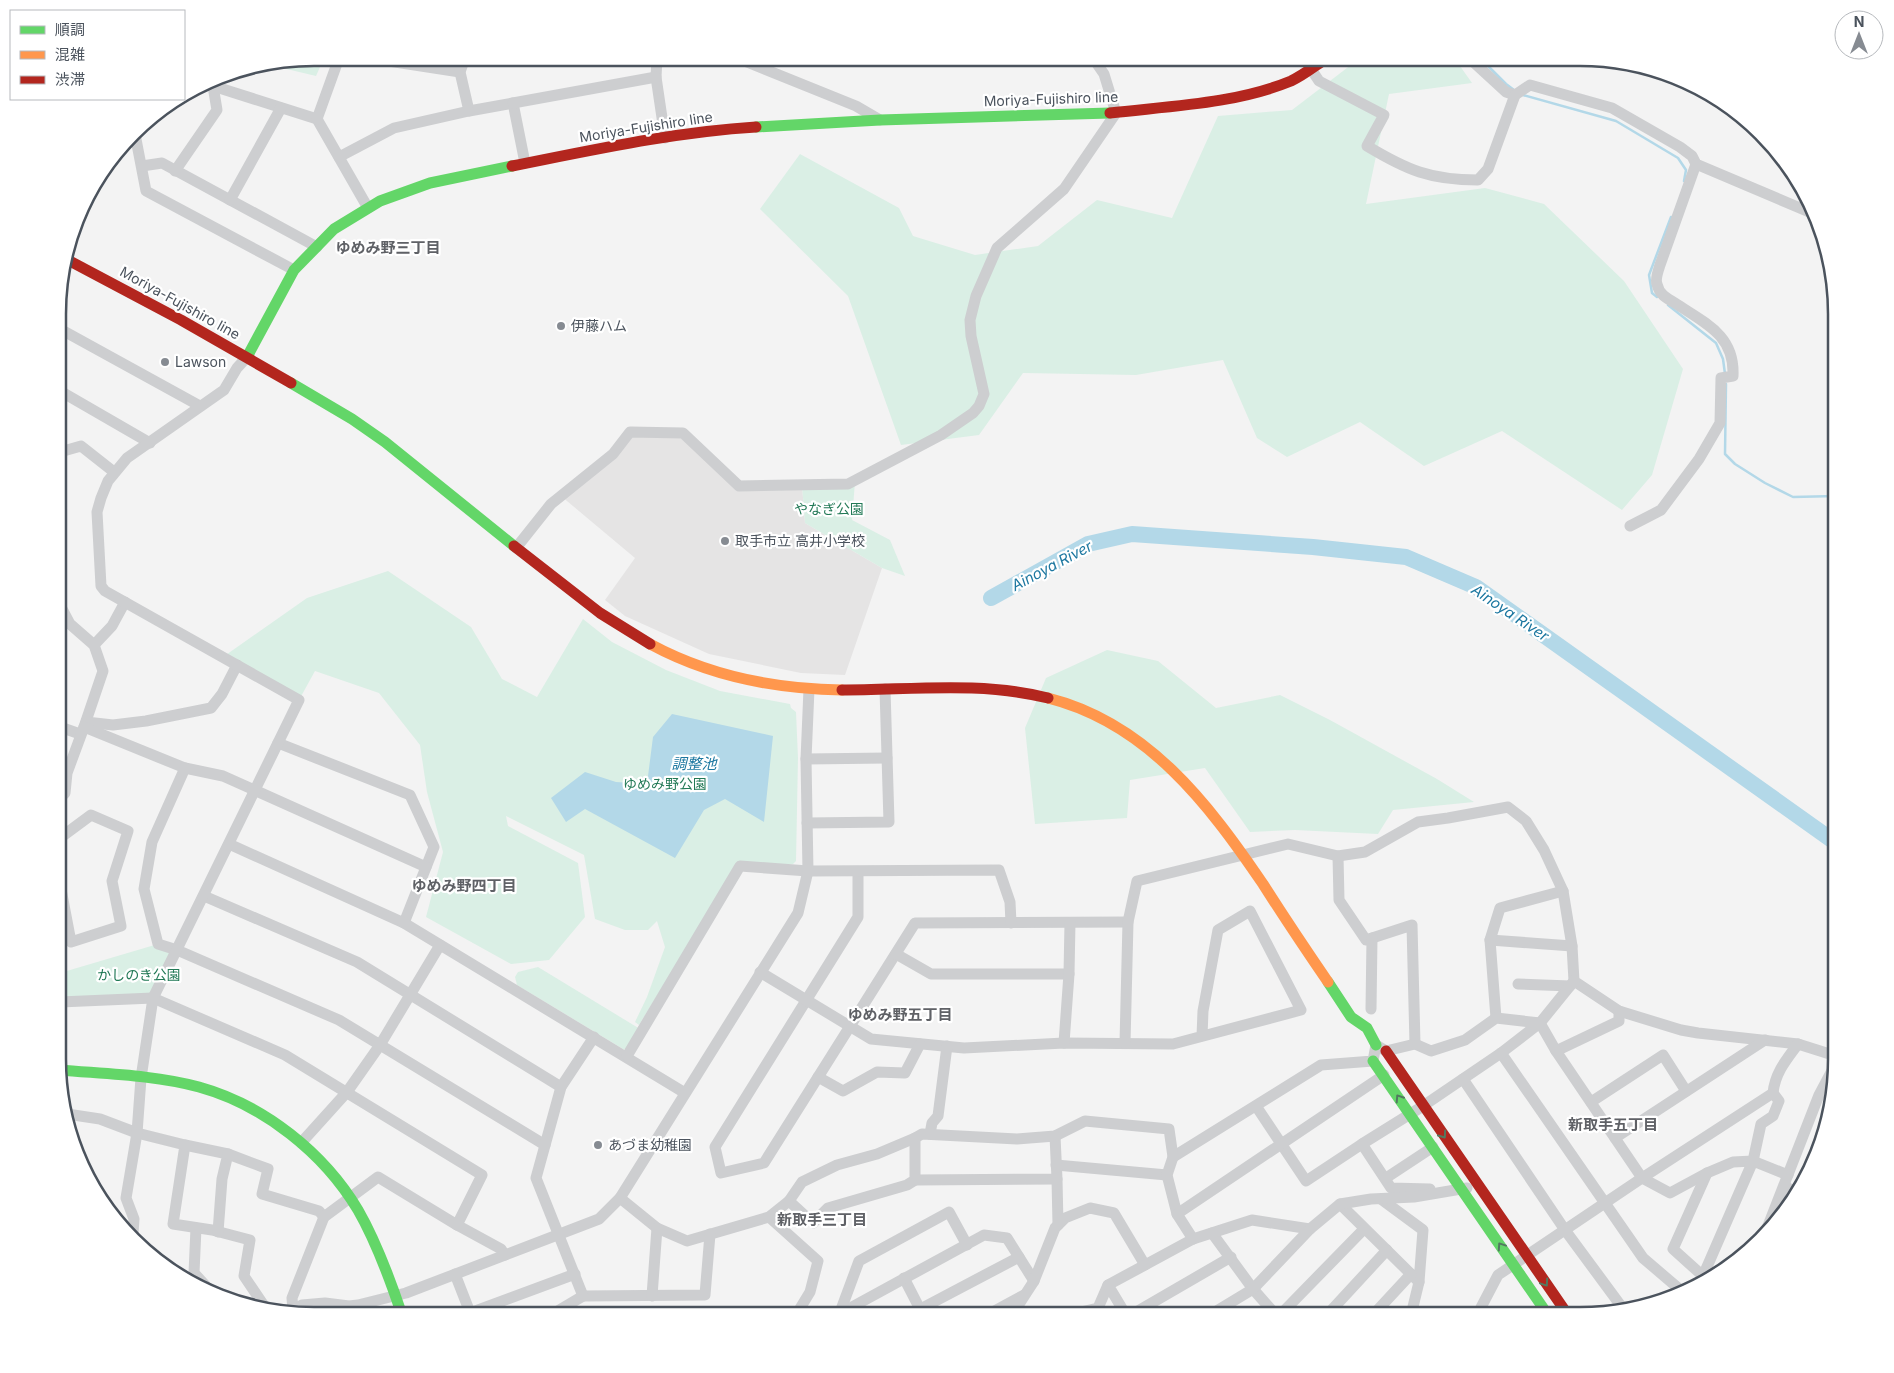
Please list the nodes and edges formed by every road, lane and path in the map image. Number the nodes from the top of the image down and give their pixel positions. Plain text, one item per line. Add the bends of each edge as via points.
1 (336, 66) edge
2 (421, 66) edge
3 (462, 66) edge
4 (657, 66) edge
5 (757, 66) edge
6 (1098, 66) edge
7 (1316, 66) edge
8 (1478, 66) edge
9 (1310, 70) junction
10 (460, 72) junction
11 (656, 77) junction
12 (218, 85) edge
13 (213, 88) edge
14 (1518, 93) junction
15 (512, 103) junction
16 (281, 108) junction
17 (469, 111) junction
18 (1116, 113) junction
19 (317, 119) junction
20 (880, 120) junction
21 (665, 138) junction
22 (137, 142) edge
23 (339, 157) junction
24 (526, 163) junction
25 (1696, 164) junction
26 (142, 166) junction
27 (175, 171) junction
28 (230, 200) junction
29 (368, 208) junction
30 (1804, 210) edge
31 (317, 247) junction
32 (72, 262) edge
33 (294, 270) junction
34 (66, 332) edge
35 (247, 357) junction
36 (66, 394) edge
37 (200, 406) junction
38 (150, 443) junction
39 (66, 450) edge
40 (114, 472) junction
41 (1630, 526) dead end
42 (516, 548) junction
43 (125, 602) junction
44 (66, 616) edge
45 (94, 645) junction
46 (237, 665) junction
47 (809, 689) junction
48 (885, 689) junction
49 (66, 728) edge
50 (83, 728) junction
51 (278, 743) junction
52 (887, 758) junction
53 (806, 759) junction
54 (185, 768) junction
55 (66, 780) edge
56 (255, 790) junction
57 (807, 822) junction
58 (66, 834) edge
59 (229, 844) junction
60 (1243, 855) junction
61 (1338, 856) junction
62 (426, 867) junction
63 (808, 871) junction
64 (858, 872) junction
65 (1563, 891) junction
66 (204, 896) junction
67 (66, 916) edge
68 (1128, 922) junction
69 (404, 923) junction
70 (1070, 923) junction
71 (1011, 924) junction
72 (1372, 938) junction
73 (1490, 940) junction
74 (440, 945) junction
75 (1572, 946) junction
76 (177, 950) junction
77 (896, 954) junction
78 (760, 972) junction
79 (1069, 974) junction
80 (1572, 983) junction
81 (1518, 984) dead end
82 (410, 995) junction
83 (154, 998) junction
84 (806, 1000) junction
85 (66, 1002) edge
86 (1371, 1009) dead end
87 (1619, 1011) junction
88 (1496, 1018) junction
89 (1540, 1023) junction
90 (850, 1026) junction
91 (1202, 1036) junction
92 (594, 1037) junction
93 (1764, 1040) junction
94 (1064, 1043) junction
95 (1125, 1043) junction
96 (920, 1044) junction
97 (1414, 1044) junction
98 (1798, 1044) junction
99 (380, 1045) junction
100 (947, 1046) junction
101 (1381, 1048) junction
102 (1556, 1052) junction
103 (1501, 1053) junction
104 (1828, 1053) edge
105 (627, 1056) junction
106 (1373, 1060) junction
107 (67, 1071) edge
108 (1384, 1075) junction
109 (818, 1077) junction
110 (141, 1078) junction
111 (1462, 1079) junction
112 (561, 1087) junction
113 (347, 1092) junction
114 (1686, 1092) junction
115 (685, 1093) junction
116 (1773, 1093) junction
117 (1825, 1097) edge
118 (1591, 1102) junction
119 (1256, 1106) junction
120 (1423, 1106) junction
121 (1410, 1114) junction
122 (74, 1118) edge
123 (137, 1133) junction
124 (930, 1134) junction
125 (1055, 1136) junction
126 (915, 1138) junction
127 (1615, 1138) junction
128 (301, 1143) junction
129 (1280, 1144) junction
130 (1362, 1144) junction
131 (545, 1145) junction
132 (186, 1146) junction
133 (1433, 1147) junction
134 (228, 1154) junction
135 (1172, 1157) junction
136 (1752, 1161) junction
137 (1056, 1165) junction
138 (1707, 1172) junction
139 (1167, 1175) junction
140 (1386, 1178) junction
141 (1642, 1178) junction
142 (1057, 1179) junction
143 (915, 1180) junction
144 (1786, 1180) junction
145 (1479, 1186) junction
146 (1430, 1189) dead end
147 (1791, 1189) edge
148 (1462, 1190) junction
149 (350, 1197) junction
150 (620, 1198) junction
151 (1381, 1199) junction
152 (789, 1201) junction
153 (1340, 1204) junction
154 (1604, 1205) junction
155 (1177, 1214) junction
156 (1773, 1214) edge
157 (768, 1216) junction
158 (324, 1217) junction
159 (457, 1225) junction
160 (1058, 1225) junction
161 (133, 1228) edge
162 (196, 1228) junction
163 (656, 1228) junction
164 (1364, 1228) junction
165 (1310, 1229) junction
166 (1565, 1230) junction
167 (218, 1232) junction
168 (1212, 1233) junction
169 (710, 1234) junction
170 (559, 1235) junction
171 (1193, 1239) junction
172 (967, 1245) junction
173 (1387, 1250) junction
174 (505, 1255) junction
175 (1527, 1256) junction
176 (1019, 1257) junction
177 (1231, 1258) junction
178 (1145, 1265) junction
179 (1514, 1265) junction
180 (1708, 1271) edge
181 (455, 1274) junction
182 (575, 1274) junction
183 (1703, 1274) edge
184 (199, 1278) edge
185 (904, 1278) junction
186 (1415, 1278) junction
187 (1034, 1281) junction
188 (1108, 1285) junction
189 (1678, 1287) edge
190 (1254, 1290) junction
191 (1028, 1293) junction
192 (396, 1296) junction
193 (583, 1296) junction
194 (652, 1296) junction
195 (261, 1301) edge
196 (325, 1303) junction
197 (1619, 1304) edge
198 (291, 1306) edge
199 (300, 1306) edge
200 (325, 1307) edge
201 (399, 1307) edge
202 (467, 1307) edge
203 (488, 1307) edge
204 (564, 1307) edge
205 (801, 1307) edge
206 (843, 1307) edge
207 (852, 1307) edge
208 (918, 1307) edge
209 (930, 1307) edge
210 (1002, 1307) edge
211 (1018, 1307) edge
212 (1098, 1307) edge
213 (1121, 1307) edge
214 (1145, 1307) edge
215 (1224, 1307) edge
216 (1270, 1307) edge
217 (1286, 1307) edge
218 (1334, 1307) edge
219 (1382, 1307) edge
220 (1412, 1307) edge
221 (1482, 1307) edge
222 (1542, 1307) edge
223 (1562, 1307) edge

1 - 19 street
2 - 10 street
3 - 10 street
4 - 11 street
5 - 20 street via 856,106
6 - 18 street
7 - 9 street, Moriya-Fujishiro line
8 - 14 street via 1506,92
9 - 14 street via 1319,80 1384,115 1367,146 1398,165 1428,176 1455,180 1478,180 1488,169
9 - 18 street, Moriya-Fujishiro line via 1293,80 1223,99
10 - 17 street
11 - 15 street
11 - 21 street
12 - 16 street
13 - 27 street via 217,110
14 - 25 street via 1530,84 1612,108 1680,147 1692,156
15 - 17 street
15 - 24 street
16 - 19 street
16 - 28 street
17 - 23 street via 394,128
18 - 20 street, Moriya-Fujishiro line
18 - 42 street via 1064,189 997,248 976,296 970,320 984,394 973,413 941,435 848,484 739,486 683,433 630,432 612,454 551,504
19 - 23 street
20 - 21 street, Moriya-Fujishiro line via 739,128
21 - 24 street, Moriya-Fujishiro line
22 - 26 street
23 - 29 street
24 - 29 street, Moriya-Fujishiro line via 430,182
25 - 30 street
25 - 41 street via 1656,282 1661,294 1716,330 1734,362 1733,376 1721,378 1720,423 1699,459 1661,510
26 - 27 street via 162,163
26 - 33 street via 146,191
27 - 28 street
28 - 31 street
29 - 31 street, Moriya-Fujishiro line via 334,229
31 - 33 street, Moriya-Fujishiro line
32 - 35 street, Moriya-Fujishiro line
33 - 35 street, Moriya-Fujishiro line
34 - 37 street
35 - 37 street via 224,390
35 - 42 street via 359,424 446,489
36 - 38 street
37 - 38 street
38 - 40 street via 127,458
39 - 40 street via 81,446
40 - 43 street via 97,512 102,586 104,591
42 - 47 street via 613,624 656,648 707,668 754,681
43 - 45 street via 112,626
43 - 46 street
44 - 45 street via 81,636
45 - 50 street via 103,671
46 - 50 street via 211,708
46 - 51 street via 299,700
47 - 48 street
47 - 53 street
48 - 52 street
48 - 60 street via 1004,688 1089,712 1124,730 1191,786
49 - 50 street
50 - 54 street
50 - 55 street
51 - 56 street
51 - 62 street via 410,795 434,847
52 - 53 street
52 - 57 street via 889,822
53 - 57 street
54 - 56 street via 223,776
54 - 76 street via 152,842 144,889 158,944
56 - 59 street
56 - 62 street
57 - 63 street
58 - 67 street via 91,815 128,831 112,880 121,926 71,942
59 - 66 street
59 - 69 street
60 - 61 street via 1288,844
60 - 68 street via 1138,881
60 - 101 street via 1351,1017 1370,1030
61 - 65 street via 1365,852 1418,822 1508,807 1526,821
61 - 72 street via 1338,900 1366,940
62 - 69 street
63 - 64 street
63 - 78 street via 798,913
63 - 105 street via 740,866
64 - 71 street via 999,870 1010,902
64 - 84 street via 858,917
65 - 73 street via 1500,908
65 - 75 street
66 - 76 street
66 - 82 street via 357,962
68 - 70 street
68 - 95 street
69 - 74 street
70 - 71 street
70 - 79 street
71 - 77 street via 915,924
72 - 86 street
72 - 97 street via 1412,925
73 - 75 street
73 - 88 street
74 - 82 street
74 - 92 street
75 - 80 street
76 - 83 street
76 - 99 street via 339,1020
77 - 79 street via 931,974
77 - 90 street
78 - 84 street
78 - 115 street
79 - 94 street
80 - 81 street
80 - 87 street
80 - 89 street
82 - 99 street
82 - 112 street
83 - 85 street
83 - 110 street
83 - 113 street via 285,1055
84 - 90 street
84 - 109 street via 715,1148 721,1173 764,1163
87 - 93 street via 1698,1033
87 - 102 street via 1618,1020
88 - 89 street
88 - 97 street via 1465,1040 1431,1051
89 - 102 street
89 - 103 street
90 - 96 street via 871,1039
90 - 109 street
91 - 91 street via 1301,1010 1250,911 1218,930 1203,1011
91 - 95 street via 1173,1044
92 - 105 street
92 - 112 street
93 - 98 street
93 - 114 street
94 - 95 street
94 - 100 street
96 - 100 street
96 - 109 street via 905,1073 877,1072 843,1091
97 - 101 street
98 - 104 street
98 - 116 street via 1779,1070
99 - 113 street
99 - 131 street
100 - 124 street via 938,1116 932,1123
101 - 106 street
101 - 120 street
102 - 118 street
103 - 111 street
103 - 154 street
105 - 115 street
106 - 108 street
106 - 119 street via 1321,1065
107 - 110 street
121 -> 108 street
108 - 129 street
110 - 123 street
110 - 128 street via 217,1093 271,1120
111 - 120 street
111 - 166 street
112 - 131 street
113 - 128 street
113 - 159 street via 482,1175
114 - 118 street via 1663,1055
114 - 127 street
115 - 150 street
116 - 136 street via 1779,1101 1773,1116 1761,1124
116 - 141 street
117 - 144 street
118 - 127 street
119 - 129 street
119 - 135 street
120 - 121 street
120 -> 145 street
121 - 130 street
121 - 133 street
122 - 123 street via 100,1119
123 - 132 street
123 - 161 street via 126,1198
124 - 125 street via 1017,1139
124 - 126 street
125 - 135 street via 1085,1120 1169,1129
125 - 137 street
126 - 143 street
126 - 152 street via 878,1154 837,1165 802,1182
127 - 141 street
128 - 149 street
129 - 130 street via 1306,1181
129 - 155 street
130 - 140 street
131 - 170 street via 536,1178
132 - 134 street
132 - 162 street via 173,1224
133 - 140 street
133 - 148 street
134 - 158 street via 268,1169 262,1194 319,1211
134 - 167 street via 222,1179
135 - 139 street
136 - 138 street via 1733,1162
136 - 144 street
136 - 180 street
137 - 139 street
137 - 142 street
138 - 141 street via 1670,1193
138 - 183 street via 1673,1249
139 - 155 street
140 - 146 street via 1390,1188
141 - 154 street
142 - 143 street
142 - 160 street
143 - 152 street via 828,1208 813,1223
144 - 147 street
144 - 156 street
145 - 148 street
145 - 175 street
148 - 151 street
179 -> 148 street
149 - 158 street
149 - 159 street via 378,1177
149 - 192 street via 366,1225
150 - 163 street
150 - 170 street via 599,1219
151 - 153 street
151 - 186 street via 1423,1230
152 - 157 street
153 - 164 street
153 - 165 street
154 - 166 street
154 - 189 street via 1642,1258
155 - 171 street
157 - 169 street
157 - 205 street via 818,1262 810,1292
158 - 198 street
159 - 174 street via 501,1249
160 - 178 street via 1065,1218 1090,1208 1114,1213
160 - 187 street
162 - 167 street
162 - 184 street via 194,1273
163 - 169 street via 687,1241
163 - 194 street
164 - 173 street
164 - 217 street
165 - 168 street via 1252,1220
165 - 190 street
166 - 175 street
166 - 197 street
167 - 195 street via 250,1240 244,1276
168 - 171 street
168 - 177 street
169 - 194 street via 705,1295
170 - 174 street
170 - 182 street
171 - 178 street
172 - 176 street via 984,1235 1007,1238
172 - 185 street
172 - 206 street via 949,1212 859,1261
173 - 186 street
173 - 218 street
174 - 181 street
175 - 179 street
175 -> 223 street
176 - 187 street
176 - 209 street
177 - 190 street
177 - 214 street
178 - 188 street
179 - 221 street via 1498,1274
179 - 222 street
181 - 192 street
181 - 202 street
182 - 193 street
182 - 203 street
185 - 207 street
185 - 208 street
186 - 219 street
186 - 220 street
187 - 191 street
188 - 212 street
188 - 213 street
190 - 215 street
190 - 216 street
191 - 210 street
191 - 211 street
192 - 196 street via 349,1306
192 - 201 street
193 - 194 street
193 - 204 street
196 - 199 street
196 - 200 street

